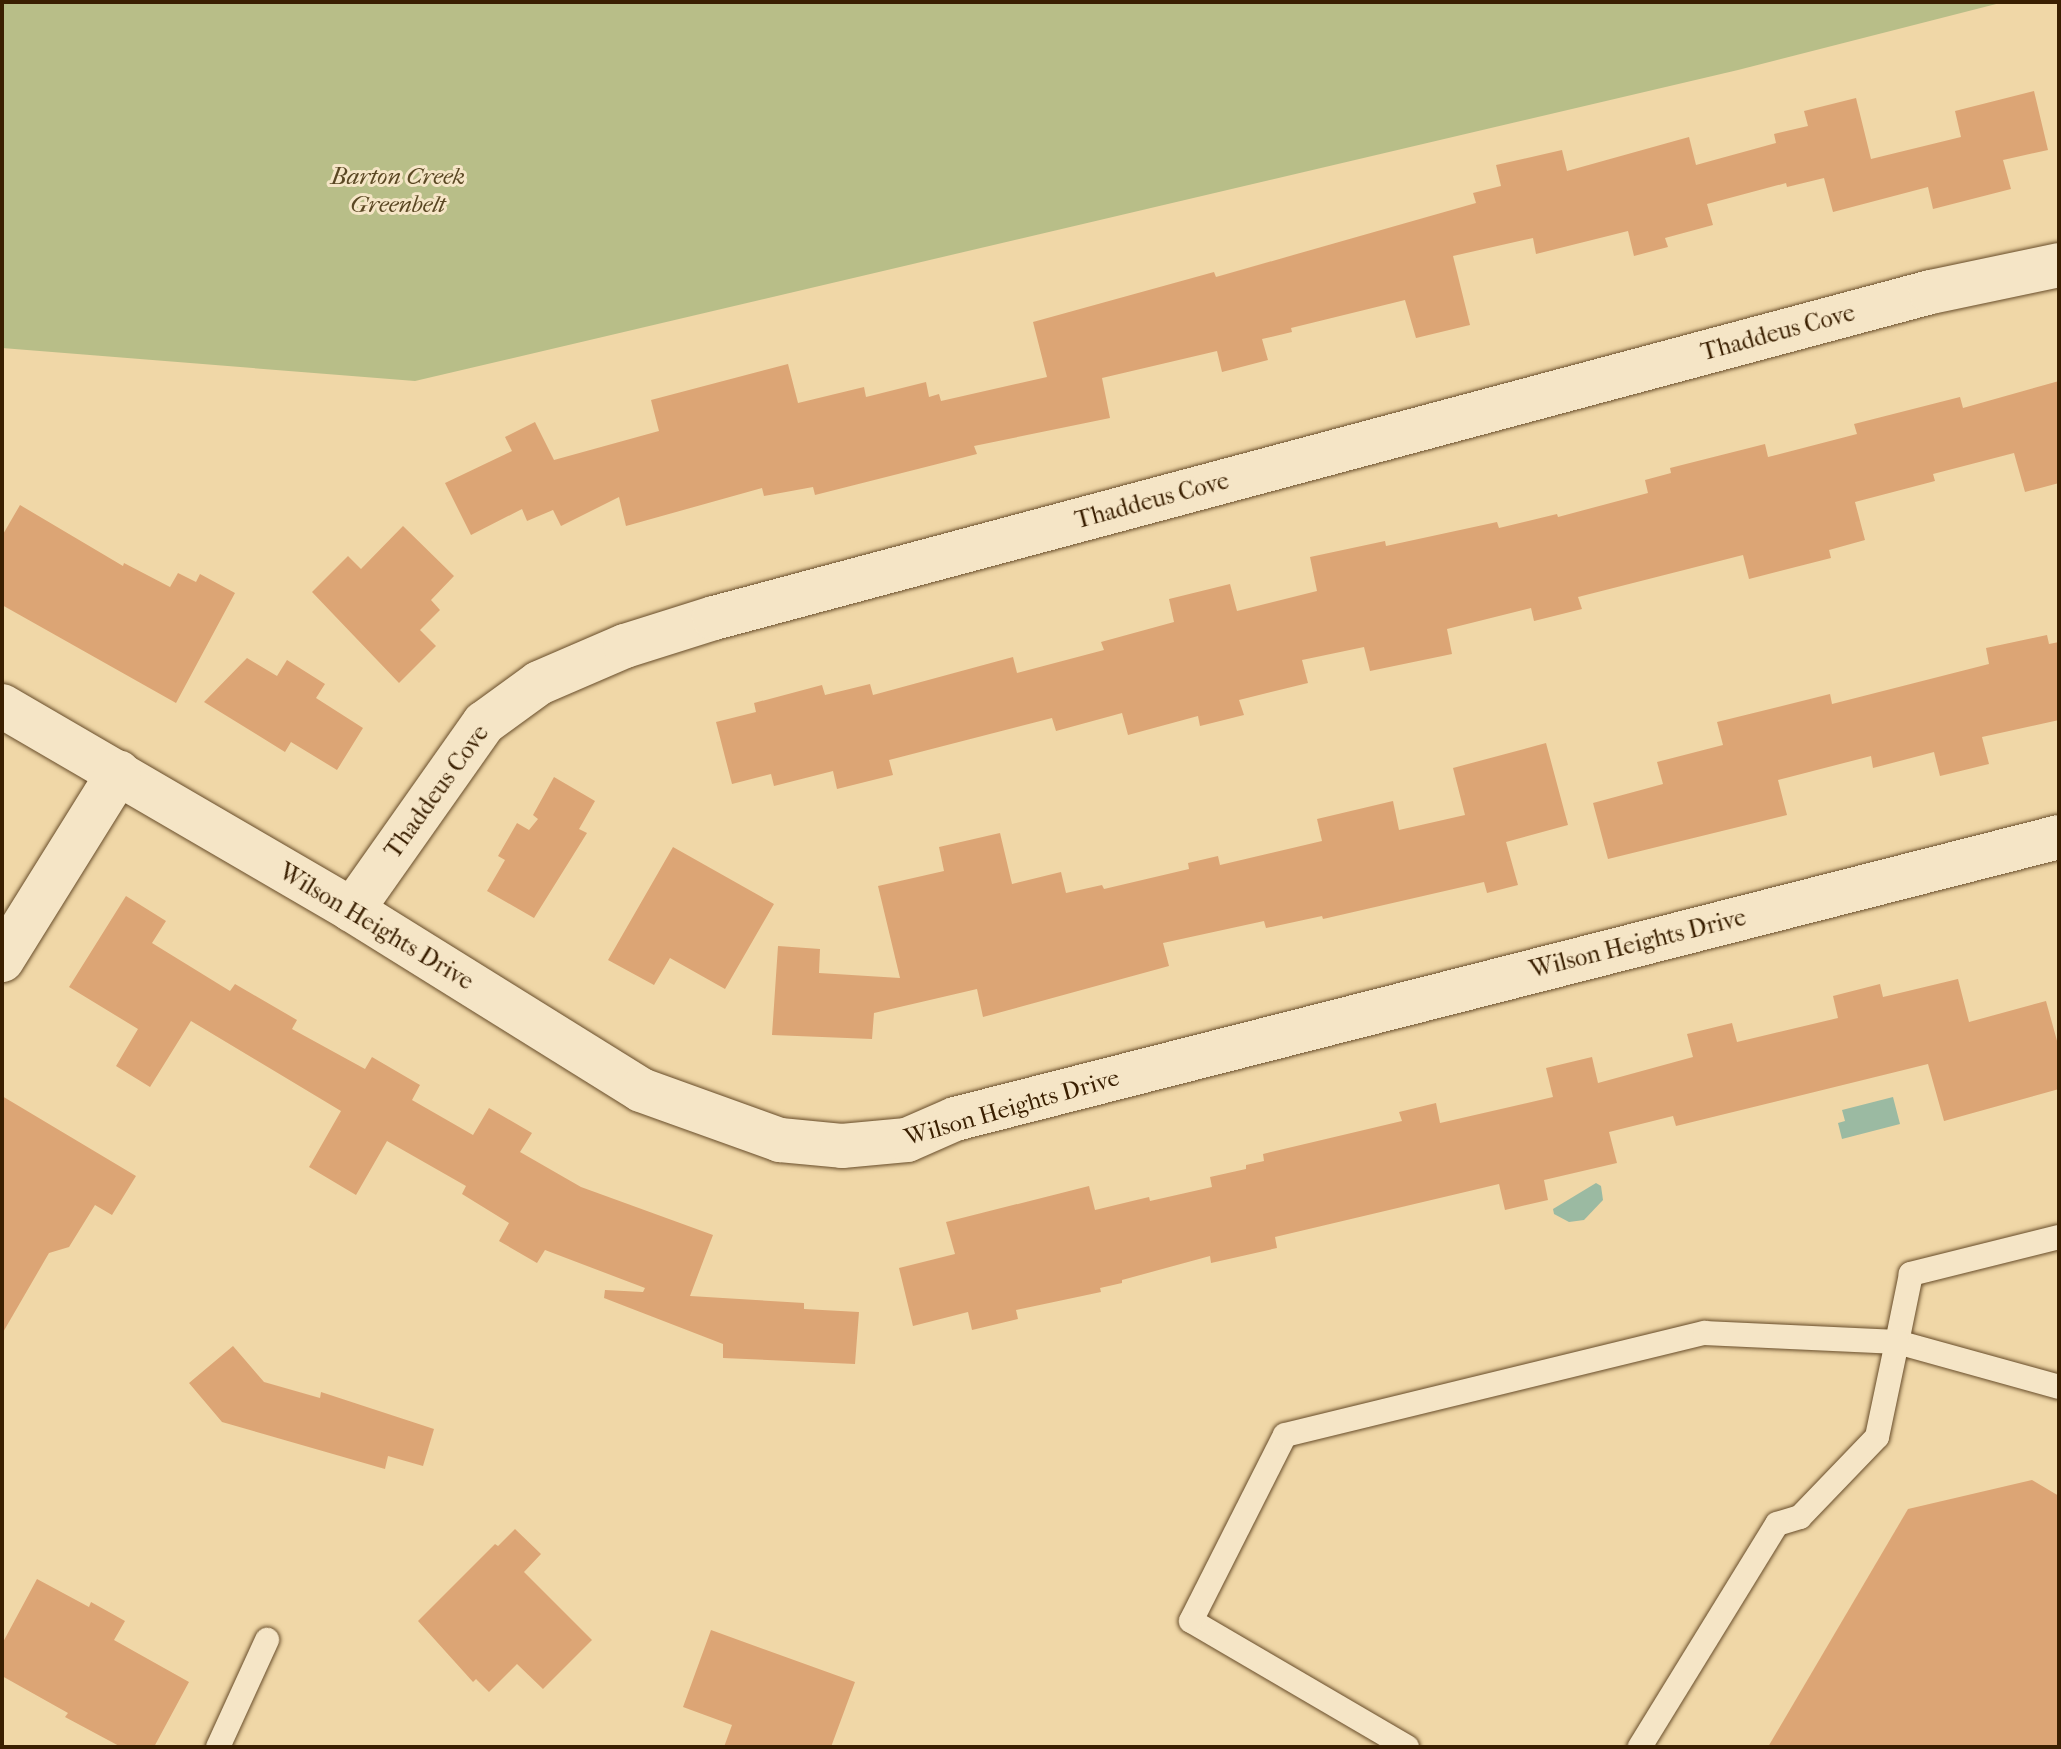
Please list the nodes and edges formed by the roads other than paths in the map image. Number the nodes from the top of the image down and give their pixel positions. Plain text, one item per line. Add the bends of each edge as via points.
1 (2059, 265) edge
2 (2, 706) edge
3 (119, 772) junction
4 (2059, 837) edge
5 (352, 910) junction
6 (2, 960) edge
7 (2059, 1237) edge
8 (1897, 1342) junction
9 (2059, 1387) edge
10 (267, 1640) dead end
11 (218, 1747) edge
12 (1407, 1747) edge
13 (1640, 1747) edge

1 - 5 street, Thaddeus Cove via 1916,296 625,646 539,683 484,723
2 - 3 street, Wilson Heights Drive
3 - 5 street, Wilson Heights Drive
3 - 6 street
4 - 5 street, Wilson Heights Drive via 955,1119 907,1140 842,1146 780,1140 641,1090
7 - 8 lane via 1911,1274
8 - 9 lane
8 - 12 lane via 1705,1333 1285,1435 1191,1621
8 - 13 lane via 1877,1437 1800,1517 1777,1524
10 - 11 lane

